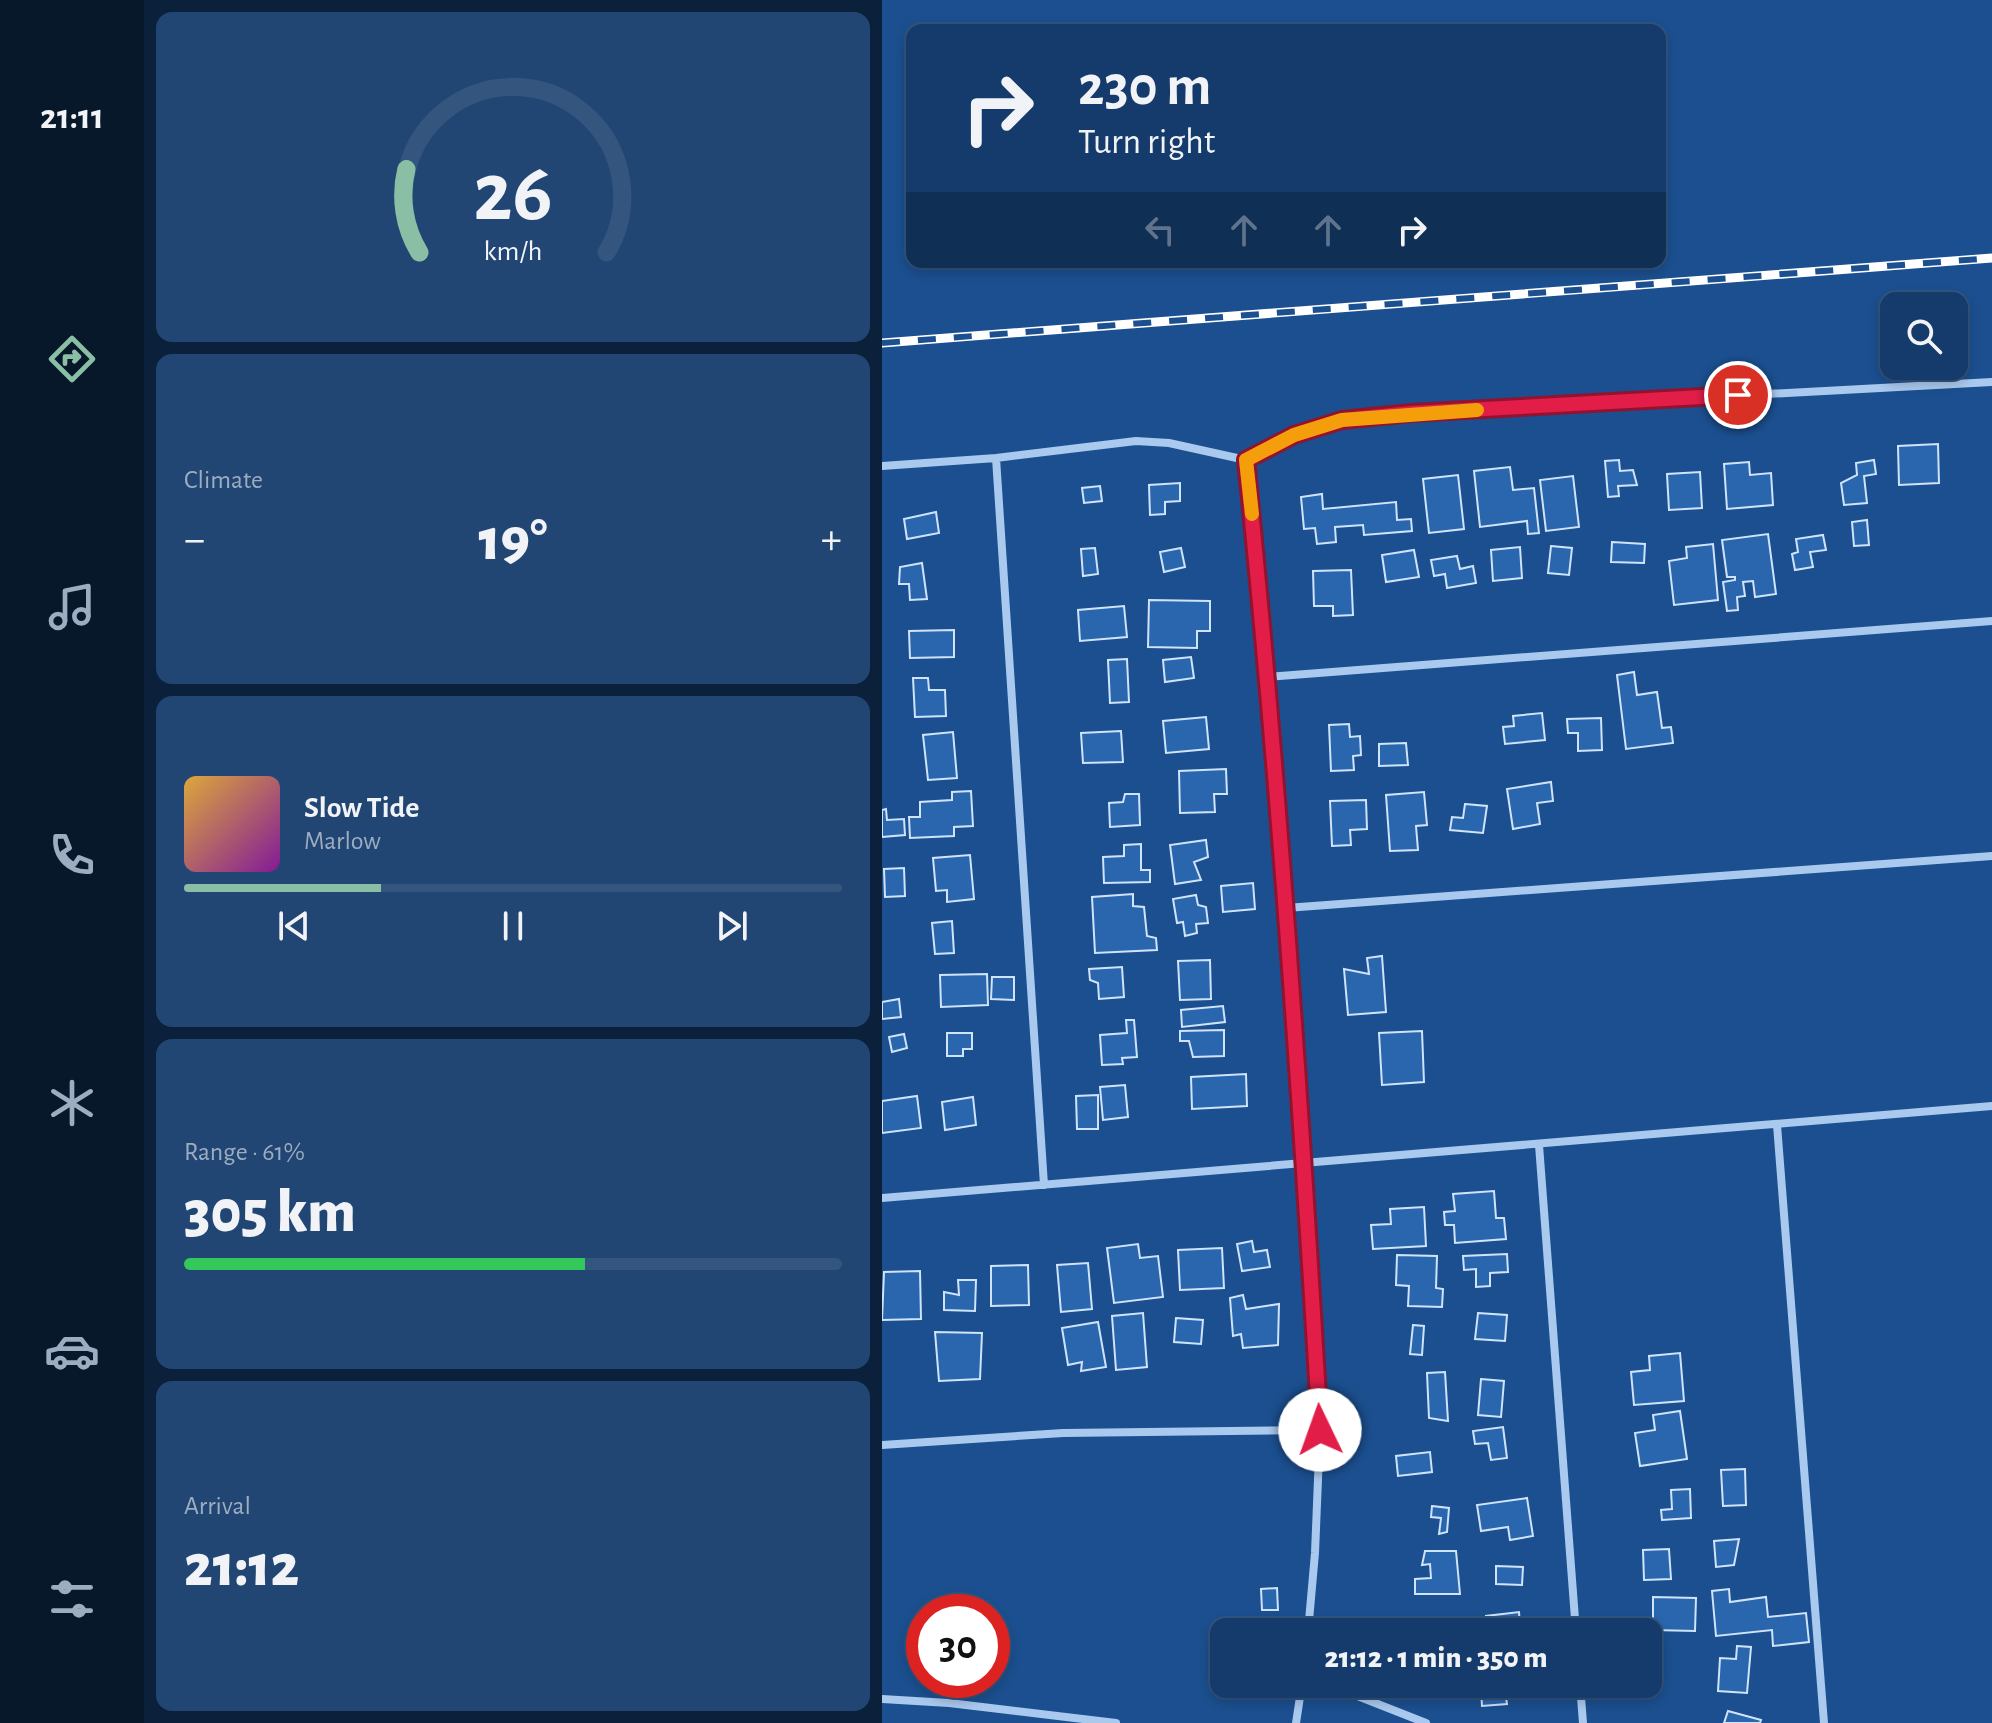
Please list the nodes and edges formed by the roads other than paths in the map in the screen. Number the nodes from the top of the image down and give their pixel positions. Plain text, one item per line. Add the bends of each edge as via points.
1 (1992, 382) edge
2 (996, 458) junction
3 (1246, 460) junction
4 (882, 466) edge
5 (1992, 621) edge
6 (1268, 677) junction
7 (1992, 856) edge
8 (1286, 908) junction
9 (1992, 1106) edge
10 (1777, 1125) junction
11 (1539, 1145) junction
12 (1302, 1164) junction
13 (1044, 1185) junction
14 (882, 1198) edge
15 (1320, 1430) junction
16 (882, 1445) edge
17 (1309, 1618) edge
18 (1575, 1618) edge
19 (1300, 1698) edge
20 (1363, 1698) edge
21 (1581, 1698) edge
22 (882, 1699) edge
23 (1116, 1723) edge
24 (1296, 1723) edge
25 (1426, 1723) edge
26 (1583, 1723) edge
27 (1824, 1723) edge

1 - 3 street via 1342,420 1294,435
2 - 3 street via 1136,441
2 - 4 street
2 - 13 street
3 - 6 street
5 - 6 street
6 - 8 street
7 - 8 street
8 - 12 street
9 - 10 street
10 - 11 street
10 - 27 street
11 - 12 street
11 - 18 street
12 - 13 street
12 - 15 street
13 - 14 street
15 - 16 street via 1063,1433
15 - 17 street
19 - 24 street
20 - 25 street
21 - 26 street
22 - 23 street

